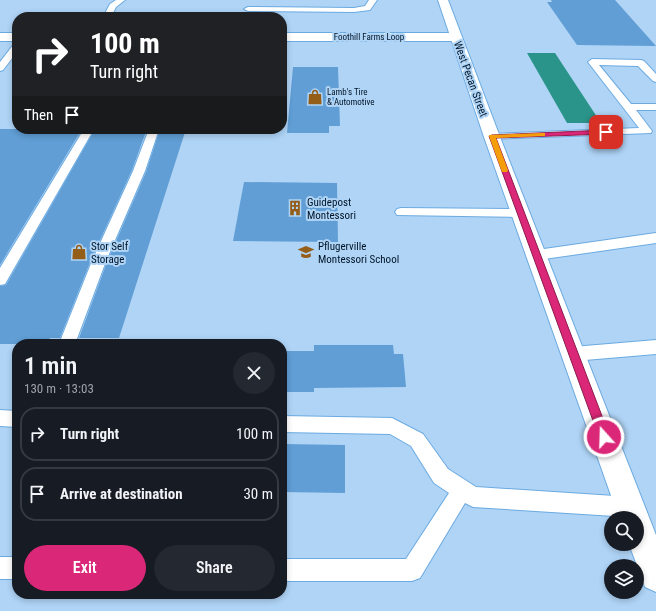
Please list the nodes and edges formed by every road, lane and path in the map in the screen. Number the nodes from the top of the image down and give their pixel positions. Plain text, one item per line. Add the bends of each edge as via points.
1 (121, 0) edge
2 (249, 0) edge
3 (373, 0) edge
4 (442, 0) edge
5 (110, 12) edge
6 (247, 12) edge
7 (283, 12) edge
8 (0, 37) edge
9 (12, 37) edge
10 (287, 37) edge
11 (455, 37) junction
12 (12, 52) edge
13 (0, 68) edge
14 (656, 79) edge
15 (628, 107) junction
16 (656, 107) edge
17 (86, 134) edge
18 (152, 134) edge
19 (492, 136) junction
20 (401, 212) dead end
21 (520, 213) junction
22 (656, 238) edge
23 (537, 255) junction
24 (0, 280) edge
25 (69, 339) edge
26 (656, 347) edge
27 (573, 354) junction
28 (0, 418) edge
29 (12, 419) edge
30 (287, 424) edge
31 (462, 490) junction
32 (632, 511) edge
33 (604, 513) edge
34 (644, 544) edge
35 (0, 568) edge
36 (12, 568) edge
37 (287, 570) edge
38 (656, 576) edge

1 - 5 lane
2 - 6 lane
3 - 7 lane via 367,8 354,10
4 - 11 main road, West Pecan Street
8 - 9 main road
10 - 11 main road, Foothill Farms Loop
11 - 19 main road, West Pecan Street
12 - 13 lane
14 - 15 lane via 641,63 592,62
15 - 16 lane
15 - 19 lane via 647,131
17 - 24 lane
18 - 25 lane
19 - 21 main road, West Pecan Street
20 - 21 lane
21 - 23 main road, West Pecan Street
22 - 23 lane
23 - 27 main road, West Pecan Street
26 - 27 lane
27 - 32 main road, West Pecan Street
28 - 29 lane
30 - 31 lane via 392,426 417,440 441,476
31 - 33 lane via 473,497
31 - 37 lane via 412,570
34 - 38 main road, West Pecan Street
35 - 36 lane

